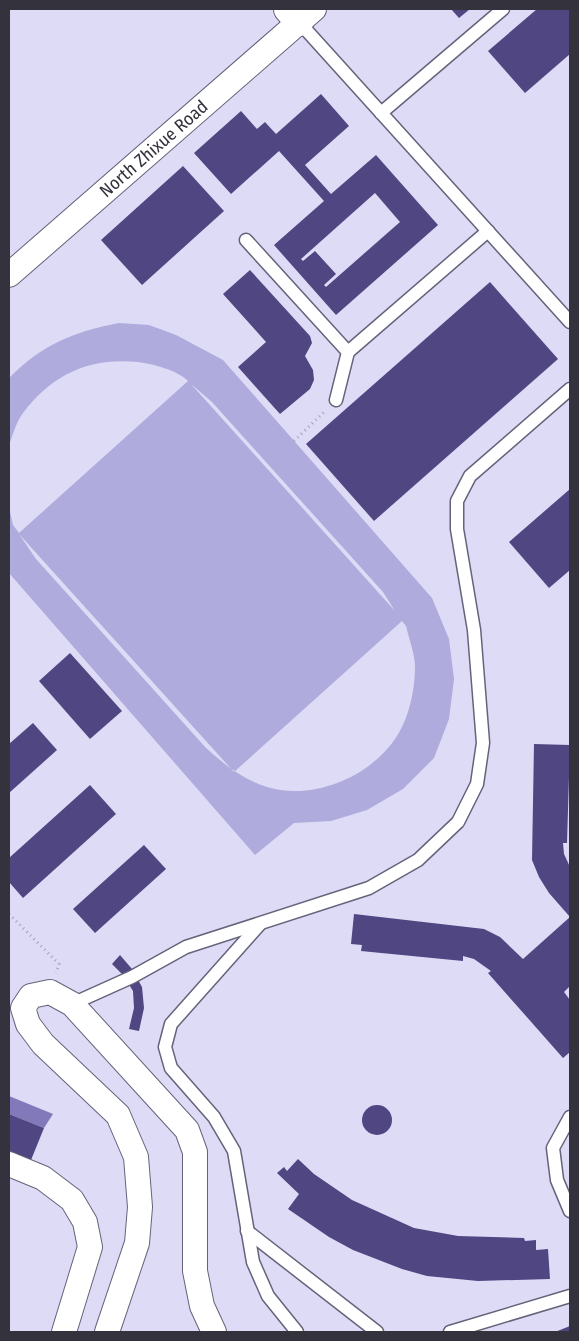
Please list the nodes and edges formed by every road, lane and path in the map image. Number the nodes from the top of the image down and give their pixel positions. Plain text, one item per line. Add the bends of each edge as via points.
1 (503, 9) edge
2 (300, 13) edge
3 (381, 113) junction
4 (488, 230) junction
5 (246, 240) dead end
6 (9, 275) edge
7 (570, 322) edge
8 (348, 352) junction
9 (570, 389) edge
10 (336, 400) joint
11 (294, 441) dead end
12 (9, 914) edge
13 (260, 924) junction
14 (50, 992) junction
15 (72, 1004) junction
16 (16, 1007) edge
17 (570, 1118) edge
18 (9, 1164) edge
19 (570, 1211) edge
20 (247, 1231) junction
21 (570, 1296) edge
22 (64, 1332) edge
23 (107, 1332) edge
24 (214, 1332) edge
25 (296, 1332) edge
26 (377, 1332) edge
27 (450, 1332) edge

1 - 3 lane
2 - 3 lane
2 - 6 street, North Zhixue Road
3 - 4 lane
4 - 7 lane
4 - 8 lane
5 - 8 lane
8 - 10 lane
9 - 13 lane via 470,476 457,501 457,529 474,630 483,743 477,784 458,822 418,860 369,888
10 - 11 path
12 - 14 path via 59,964
13 - 15 lane via 186,948
13 - 20 lane via 171,1024 165,1046 171,1068 214,1117 234,1151
14 - 15 street
14 - 16 street via 31,996
15 - 24 street via 187,1130 195,1152 195,1271 202,1306
16 - 23 street via 43,1044 118,1115 136,1157 140,1207 137,1243
17 - 19 lane via 553,1148 557,1180
18 - 22 street via 43,1178 72,1200 85,1222 90,1247
20 - 25 lane via 252,1262 268,1296
20 - 26 lane
21 - 27 lane

